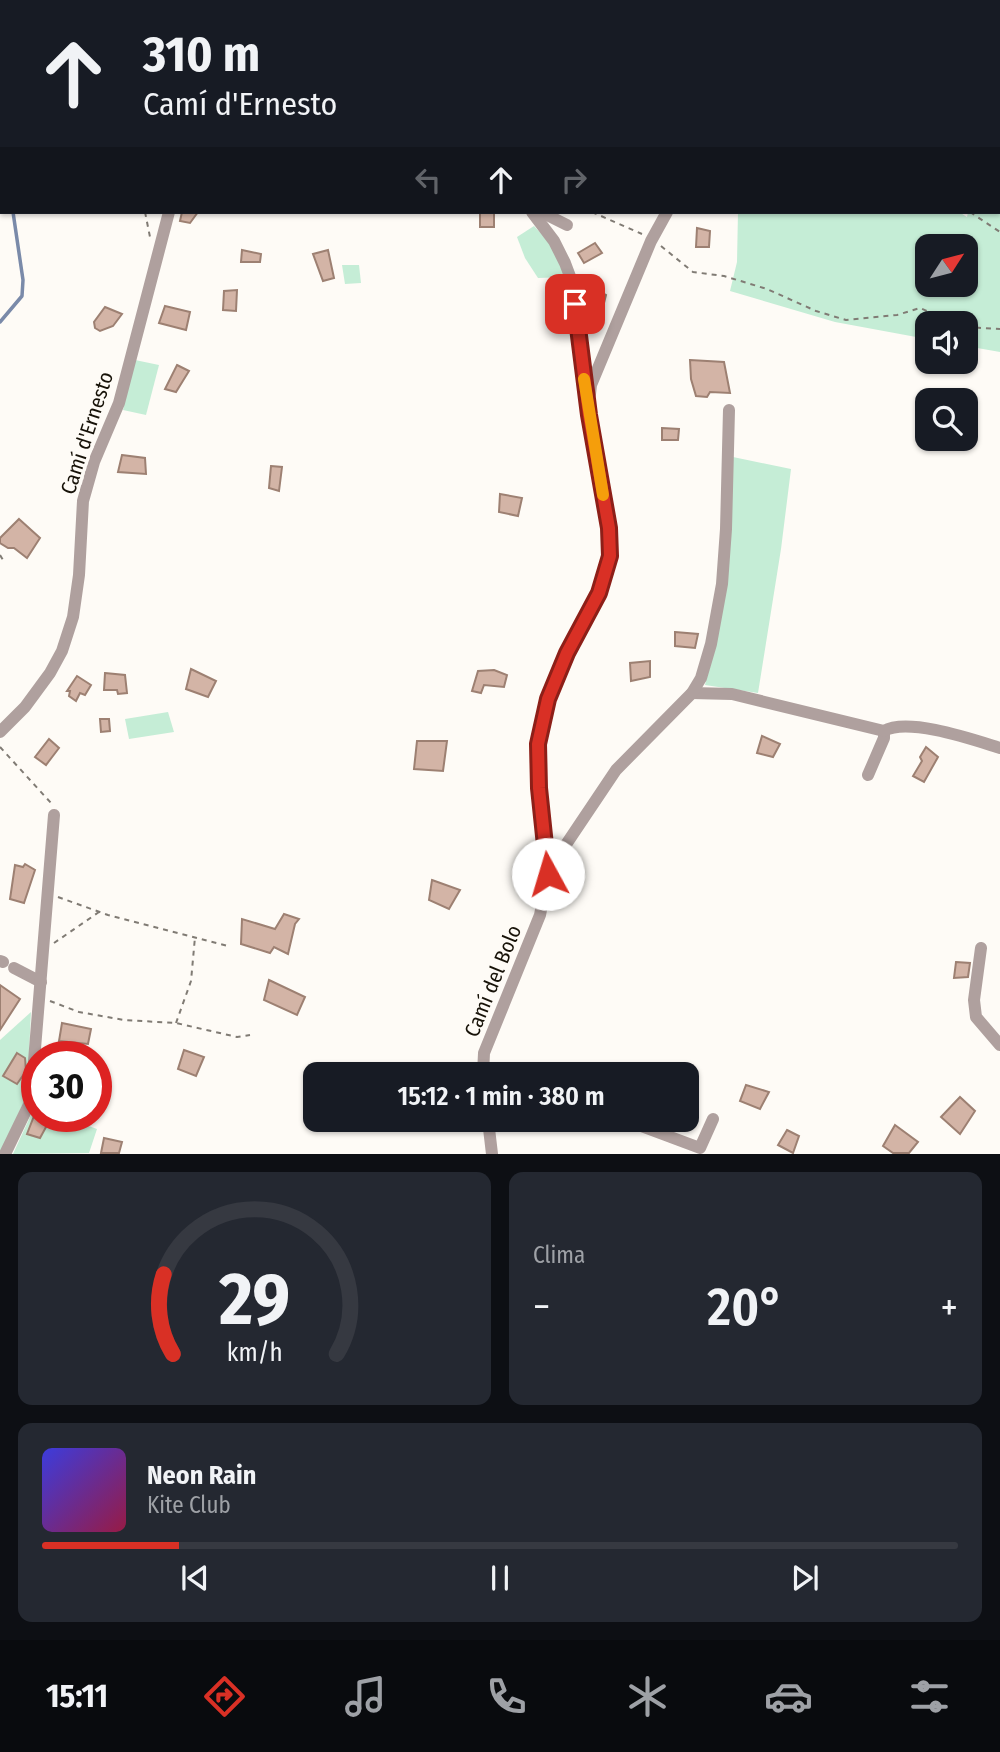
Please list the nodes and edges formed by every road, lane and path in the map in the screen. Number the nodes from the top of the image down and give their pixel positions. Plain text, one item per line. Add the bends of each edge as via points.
1 (168, 214) edge
2 (534, 214) edge
3 (545, 214) edge
4 (597, 214) edge
5 (666, 214) edge
6 (973, 214) edge
7 (567, 225) dead end
8 (1000, 232) edge
9 (652, 238) junction
10 (927, 311) edge
11 (978, 328) edge
12 (1000, 329) edge
13 (729, 410) dead end
14 (589, 415) junction
15 (0, 555) edge
16 (3, 560) dead end
17 (692, 693) junction
18 (884, 731) junction
19 (0, 732) edge
20 (0, 747) edge
21 (1000, 748) edge
22 (868, 775) dead end
23 (54, 815) joint
24 (548, 874) junction
25 (47, 893) junction
26 (99, 912) junction
27 (195, 936) junction
28 (228, 946) dead end
29 (981, 948) dead end
30 (43, 951) junction
31 (6, 964) edge
32 (41, 982) junction
33 (39, 997) junction
34 (176, 1023) junction
35 (250, 1035) dead end
36 (1000, 1045) edge
37 (484, 1062) edge
38 (713, 1119) dead end
39 (489, 1132) edge
40 (657, 1132) edge
41 (5, 1153) edge
42 (492, 1153) edge

1 - 19 street, Camí d'Ernesto via 119,403 83,501 79,575 62,651 25,707
2 - 14 street via 554,241 573,287
3 - 7 street
4 - 9 path
5 - 9 street
6 - 8 path
9 - 10 path via 693,272 767,289 846,320 920,308
9 - 14 street via 591,385
11 - 12 path
13 - 17 street via 722,584 708,655
14 - 24 street, Camí del Bolo via 610,556 599,593 548,699 538,744
15 - 16 path
17 - 18 street via 732,694
17 - 24 street via 616,770 553,857
18 - 21 street via 893,726 934,730
18 - 22 street
20 - 23 path via 54,808
23 - 25 street
24 - 37 street, Camí del Bolo via 540,915
25 - 26 path
25 - 30 street
26 - 27 path
26 - 30 path
27 - 28 path
27 - 34 path via 191,981
29 - 36 street via 976,1017
30 - 32 street
31 - 32 street
32 - 33 street
33 - 34 path via 79,1012
33 - 41 street via 35,1092
34 - 35 path via 237,1037
38 - 40 street via 700,1148
39 - 42 street

